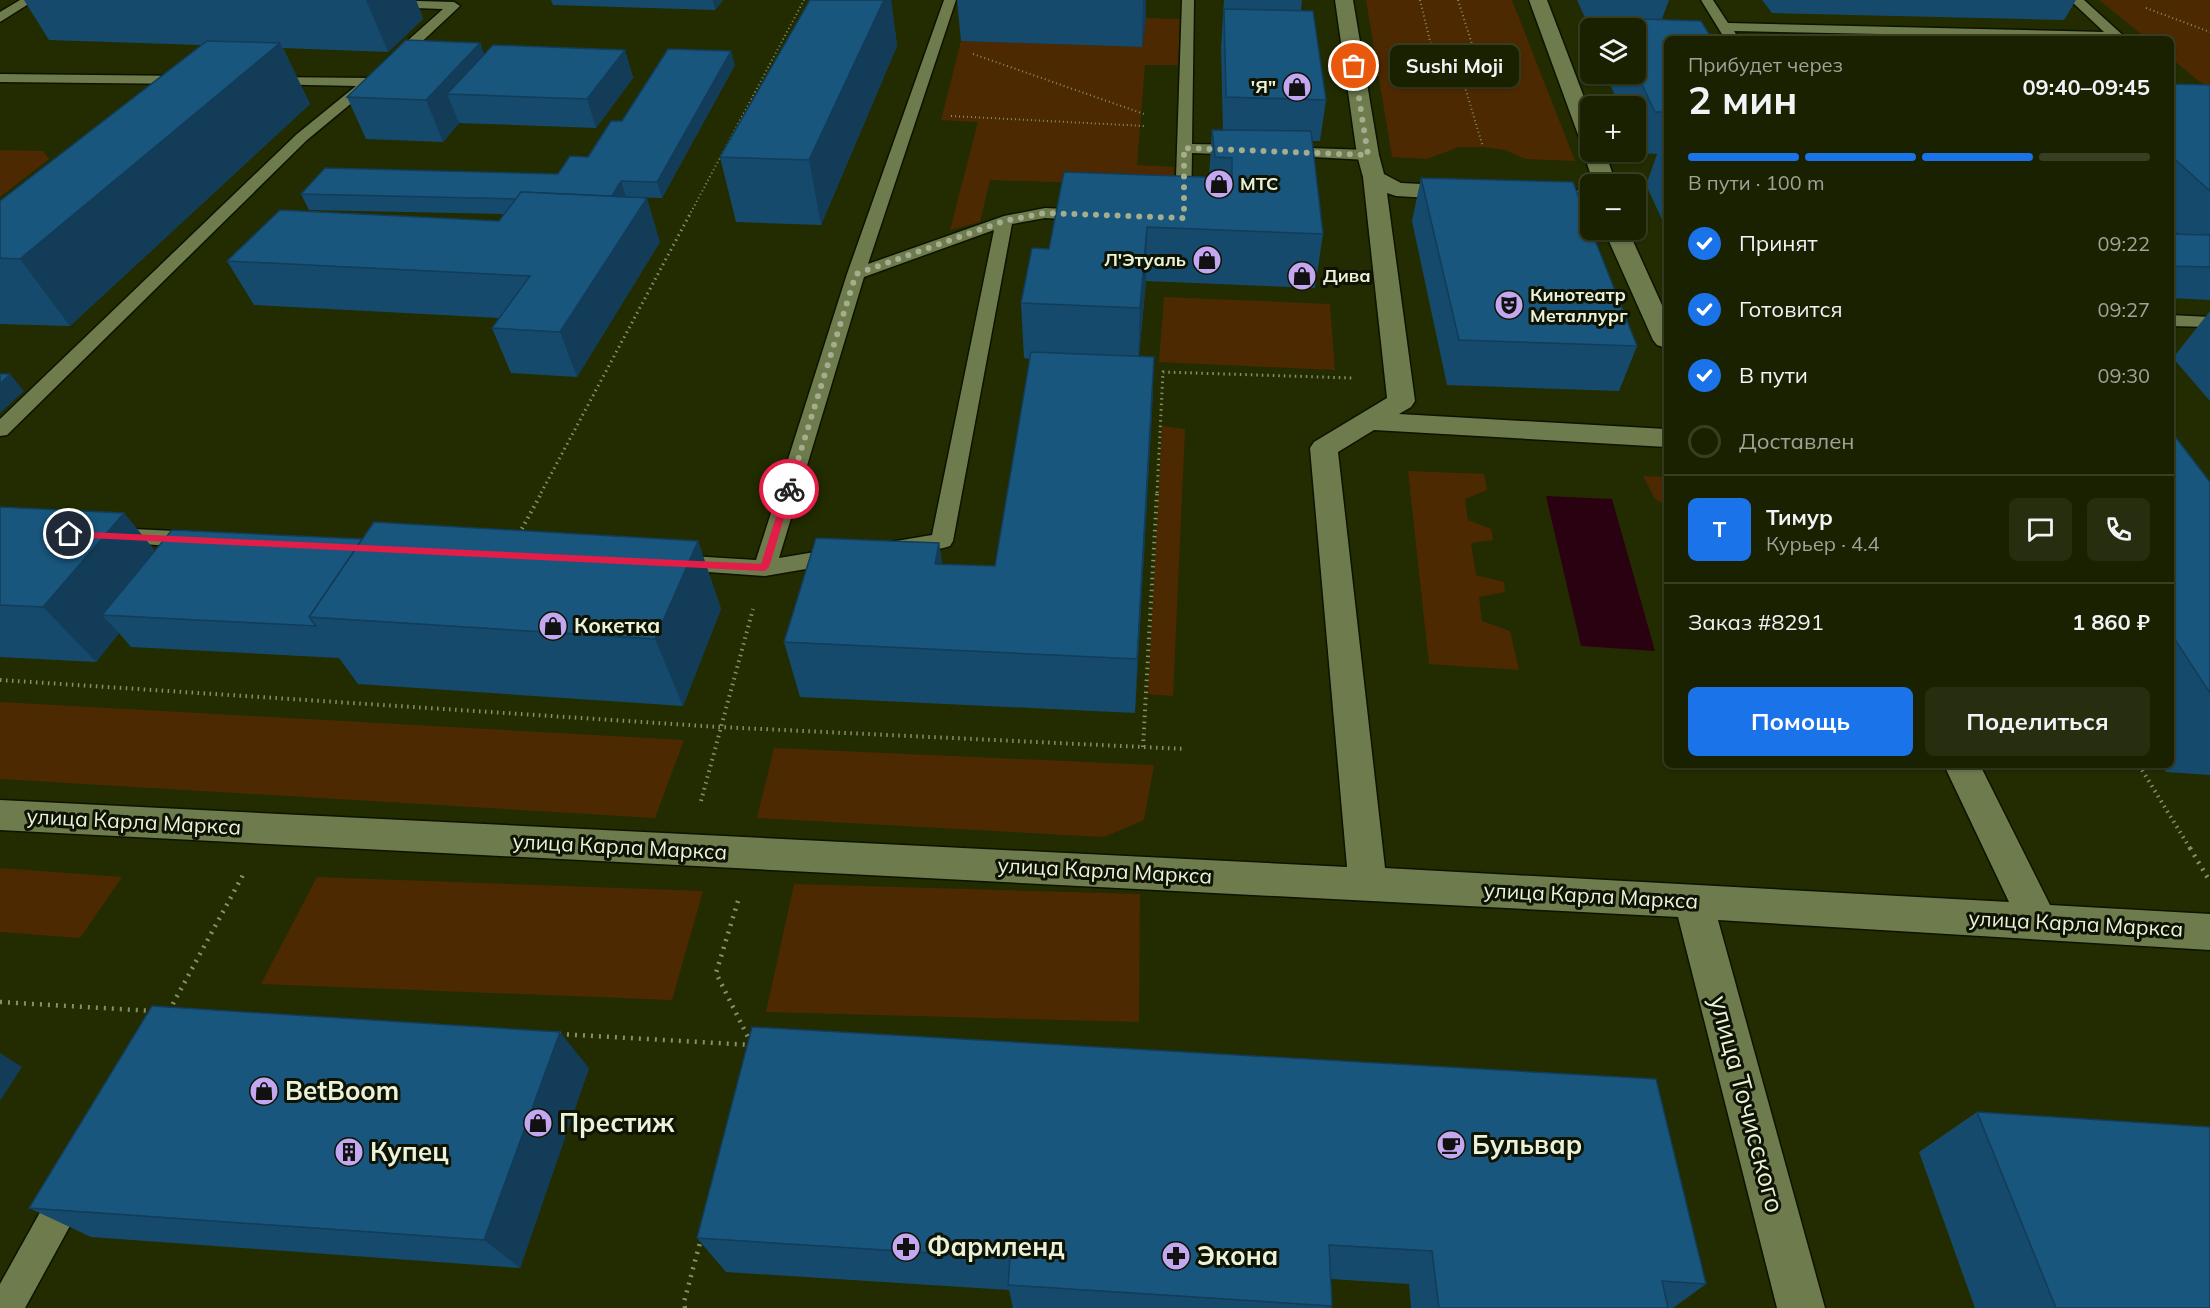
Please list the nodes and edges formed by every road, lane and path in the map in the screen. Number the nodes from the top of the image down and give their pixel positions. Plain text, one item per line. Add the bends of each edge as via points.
1 (29, 0) edge
2 (804, 0) edge
3 (951, 0) edge
4 (1188, 0) edge
5 (1344, 0) edge
6 (1420, 0) edge
7 (1458, 0) edge
8 (1538, 0) edge
9 (1707, 0) edge
10 (2076, 0) edge
11 (375, 3) dead end
12 (2136, 4) dead end
13 (0, 18) edge
14 (1724, 27) junction
15 (2210, 32) edge
16 (1730, 36) edge
17 (2046, 36) edge
18 (2116, 36) edge
19 (937, 41) junction
20 (0, 78) edge
21 (203, 80) edge
22 (250, 81) edge
23 (370, 82) junction
24 (1464, 84) junction
25 (1580, 113) edge
26 (911, 114) junction
27 (1184, 138) junction
28 (1483, 147) dead end
29 (1371, 166) junction
30 (1479, 194) edge
31 (1514, 196) edge
32 (1580, 198) edge
33 (1103, 215) edge
34 (1172, 218) edge
35 (1004, 221) junction
36 (1621, 240) edge
37 (856, 274) junction
38 (2174, 320) edge
39 (2210, 321) edge
40 (1664, 336) edge
41 (1353, 378) dead end
42 (1370, 421) junction
43 (0, 430) edge
44 (1664, 438) edge
45 (94, 535) edge
46 (518, 535) edge
47 (212, 541) edge
48 (883, 550) edge
49 (859, 553) edge
50 (659, 563) edge
51 (765, 567) junction
52 (0, 680) edge
53 (719, 726) junction
54 (1143, 747) junction
55 (1185, 749) dead end
56 (1963, 768) edge
57 (2141, 768) edge
58 (0, 815) edge
59 (269, 829) junction
60 (689, 850) junction
61 (753, 854) junction
62 (2210, 882) edge
63 (1368, 885) junction
64 (1693, 901) junction
65 (2038, 921) junction
66 (2210, 932) edge
67 (0, 1002) edge
68 (169, 1012) junction
69 (181, 1012) edge
70 (550, 1033) edge
71 (752, 1045) junction
72 (764, 1046) edge
73 (749, 1056) edge
74 (85, 1165) edge
75 (702, 1235) edge
76 (6, 1308) edge
77 (685, 1308) edge
78 (1801, 1308) edge

1 - 13 lane
2 - 46 path
3 - 19 lane
4 - 27 lane
5 - 29 street
6 - 24 path via 1440,82
7 - 24 path via 1485,85
8 - 25 street
9 - 14 lane
10 - 18 lane
11 - 23 lane via 454,6
12 - 15 path
14 - 16 lane
14 - 17 lane
19 - 26 lane
19 - 27 path
20 - 21 lane
22 - 23 lane
23 - 43 lane via 302,137
24 - 28 path
26 - 27 path
26 - 37 lane
27 - 29 lane
27 - 34 lane via 1184,218
29 - 30 street via 1396,189
29 - 42 street via 1401,401
31 - 32 street
33 - 35 lane via 1045,213
35 - 37 lane
35 - 48 lane via 942,541
36 - 40 street
37 - 51 lane
38 - 39 lane
41 - 54 path via 1163,372
42 - 44 street
42 - 63 street via 1324,448
45 - 47 lane
49 - 51 lane
50 - 51 lane
51 - 53 path
52 - 53 path
53 - 54 path
53 - 60 path
54 - 55 path
56 - 65 street
57 - 62 path
58 - 59 street, улица Карла Маркса
59 - 60 street, улица Карла Маркса
59 - 68 path
60 - 61 street, улица Карла Маркса
61 - 63 street, улица Карла Маркса
61 - 71 path via 716,973
63 - 64 street, улица Карла Маркса
64 - 65 street, улица Карла Маркса
64 - 78 street, улица Точисского
65 - 66 street, улица Карла Маркса
67 - 68 path
68 - 69 path
70 - 71 path
71 - 72 path
71 - 73 path
74 - 76 lane
75 - 77 path

